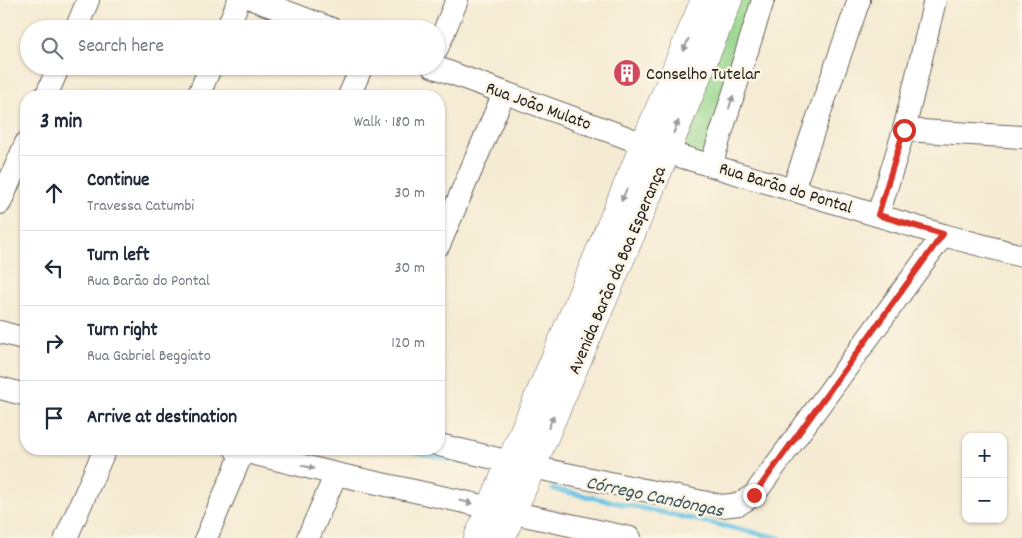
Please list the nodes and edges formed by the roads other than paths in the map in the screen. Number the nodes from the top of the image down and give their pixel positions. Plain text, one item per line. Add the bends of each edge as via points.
1 (88, 0) edge
2 (239, 0) edge
3 (457, 0) edge
4 (705, 0) edge
5 (728, 0) edge
6 (763, 0) edge
7 (859, 0) edge
8 (935, 0) edge
9 (266, 2) edge
10 (80, 20) edge
11 (231, 20) edge
12 (310, 20) edge
13 (445, 29) edge
14 (445, 71) edge
15 (55, 75) edge
16 (207, 75) edge
17 (358, 75) edge
18 (49, 90) edge
19 (201, 90) edge
20 (352, 90) edge
21 (504, 93) junction
22 (904, 130) junction
23 (1022, 137) edge
24 (656, 148) junction
25 (20, 156) edge
26 (711, 165) junction
27 (793, 189) junction
28 (0, 203) edge
29 (878, 215) junction
30 (445, 231) edge
31 (943, 234) junction
32 (1022, 256) edge
33 (0, 332) edge
34 (20, 337) edge
35 (0, 388) edge
36 (20, 394) edge
37 (445, 446) edge
38 (102, 455) edge
39 (237, 455) edge
40 (259, 455) edge
41 (522, 464) junction
42 (336, 474) junction
43 (502, 510) junction
44 (66, 538) edge
45 (206, 538) edge
46 (308, 538) edge
47 (478, 538) edge
48 (501, 538) edge
49 (630, 538) edge

1 - 10 street
2 - 11 street
3 - 13 street
4 -> 24 main road, Avenida Barão da Boa Esperança
24 -> 5 main road, Avenida Barão da Boa Esperança
26 -> 6 street
7 - 27 street
8 - 22 street
9 - 12 street
14 - 21 street, Rua João Mulato
15 - 18 street
16 - 19 street
17 - 20 street
21 - 24 street, Rua João Mulato
21 - 30 street
22 - 23 street
22 - 29 street
24 - 26 street, Rua Barão do Pontal
24 - 41 main road, Avenida Barão da Boa Esperança
25 - 28 street
26 - 27 street, Rua Barão do Pontal
27 - 29 street, Rua Barão do Pontal
29 - 31 street, Rua Barão do Pontal
31 - 32 street, Rua Barão do Pontal
31 - 41 street via 754,495 738,504 722,506
33 - 34 street
35 - 36 street
37 - 41 street
38 - 44 street
39 - 45 street
40 -> 42 street
41 - 43 main road, Avenida Barão da Boa Esperança
42 -> 43 street
42 - 46 street
43 - 47 main road, Avenida Barão da Boa Esperança
43 - 48 main road, Avenida Barão da Boa Esperança
43 - 49 street

